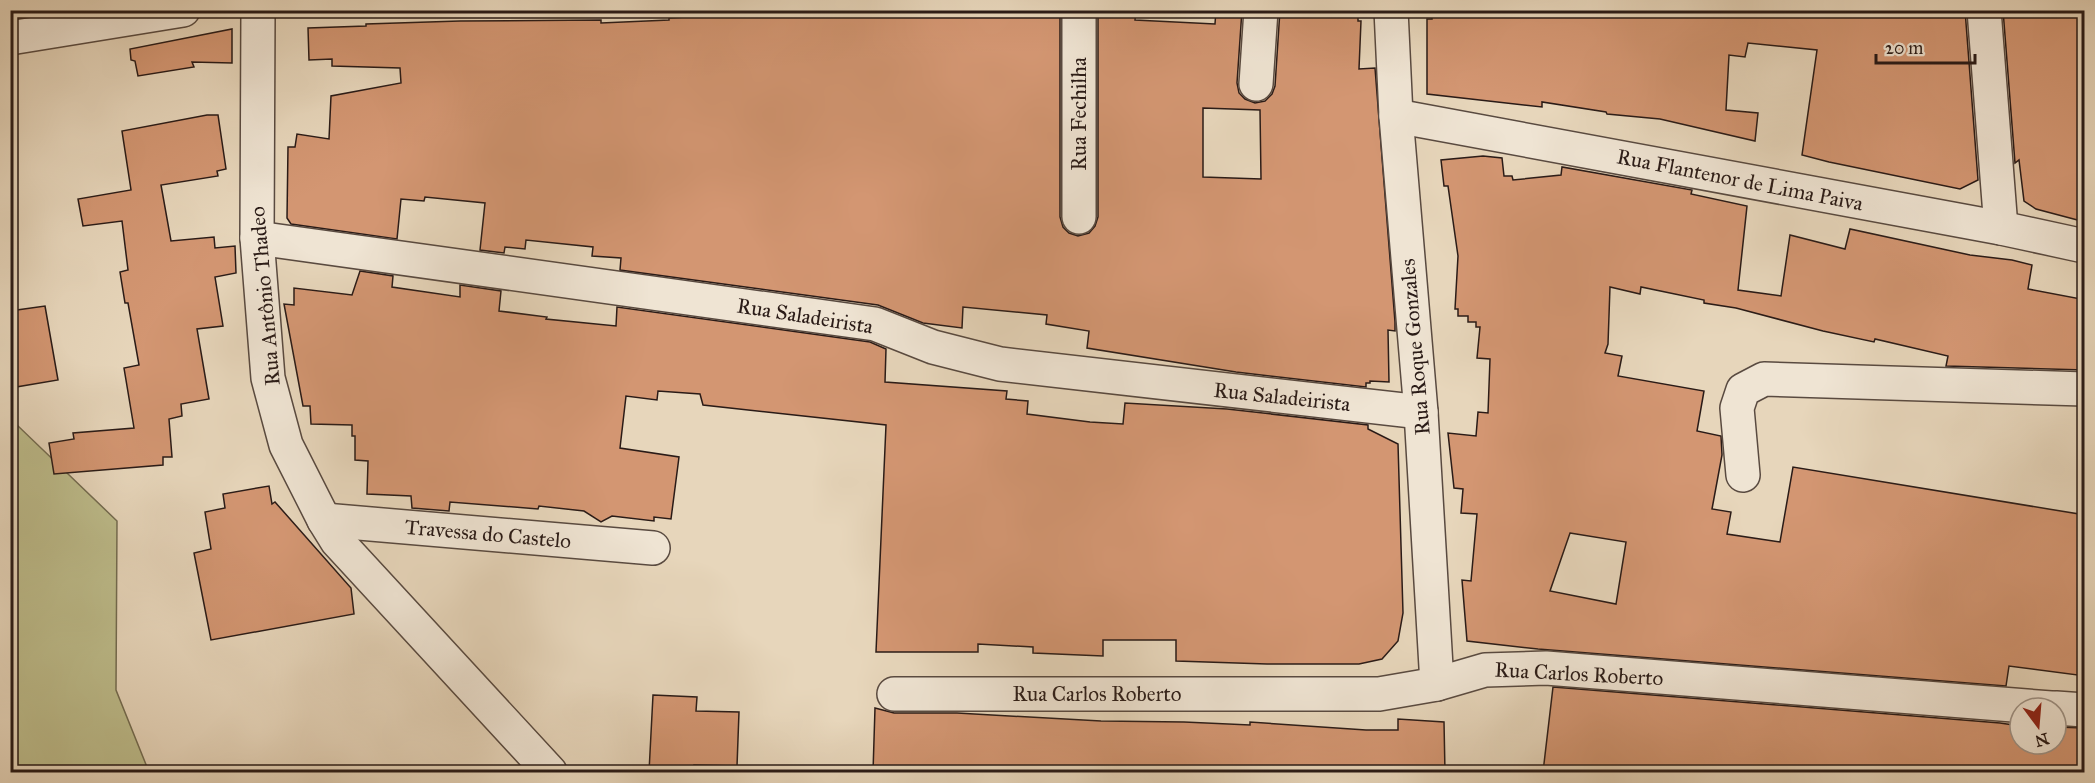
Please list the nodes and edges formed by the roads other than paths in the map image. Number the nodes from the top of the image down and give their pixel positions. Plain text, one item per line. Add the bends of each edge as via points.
1 (183, 10) edge
2 (258, 10) edge
3 (1079, 10) edge
4 (1261, 10) edge
5 (1391, 10) edge
6 (1984, 10) edge
7 (10, 38) edge
8 (1256, 84) dead end
9 (1396, 116) junction
10 (1079, 217) dead end
11 (2001, 228) junction
12 (257, 238) junction
13 (2085, 246) edge
14 (2085, 389) edge
15 (1421, 412) junction
16 (1743, 475) dead end
17 (324, 520) junction
18 (653, 548) dead end
19 (1437, 684) junction
20 (894, 694) dead end
21 (2008, 705) edge
22 (2068, 709) edge
23 (2085, 711) edge
24 (550, 772) edge

1 - 7 street
2 - 12 street, Rua Antônio Thadeo
3 - 10 street, Rua Fechilha
4 - 8 street
5 - 9 street, Rua Roque Gonzales
6 - 11 street
9 - 11 street, Rua Flantenor de Lima Paiva
9 - 15 street, Rua Roque Gonzales
11 - 13 street, Rua Flantenor de Lima Paiva
12 - 15 street, Rua Saladeirista via 875,324 933,347 1000,364
12 - 17 street, Rua Antônio Thadeo via 268,378 286,445
14 - 16 street via 1764,379 1743,390 1737,408
15 - 19 street, Rua Roque Gonzales
17 - 18 street, Travessa do Castelo
17 - 24 street, Rua Antônio Thadeo via 338,541
19 - 20 street, Rua Carlos Roberto via 1379,694
19 - 21 street, Rua Carlos Roberto via 1485,670 1546,668
22 - 23 street

